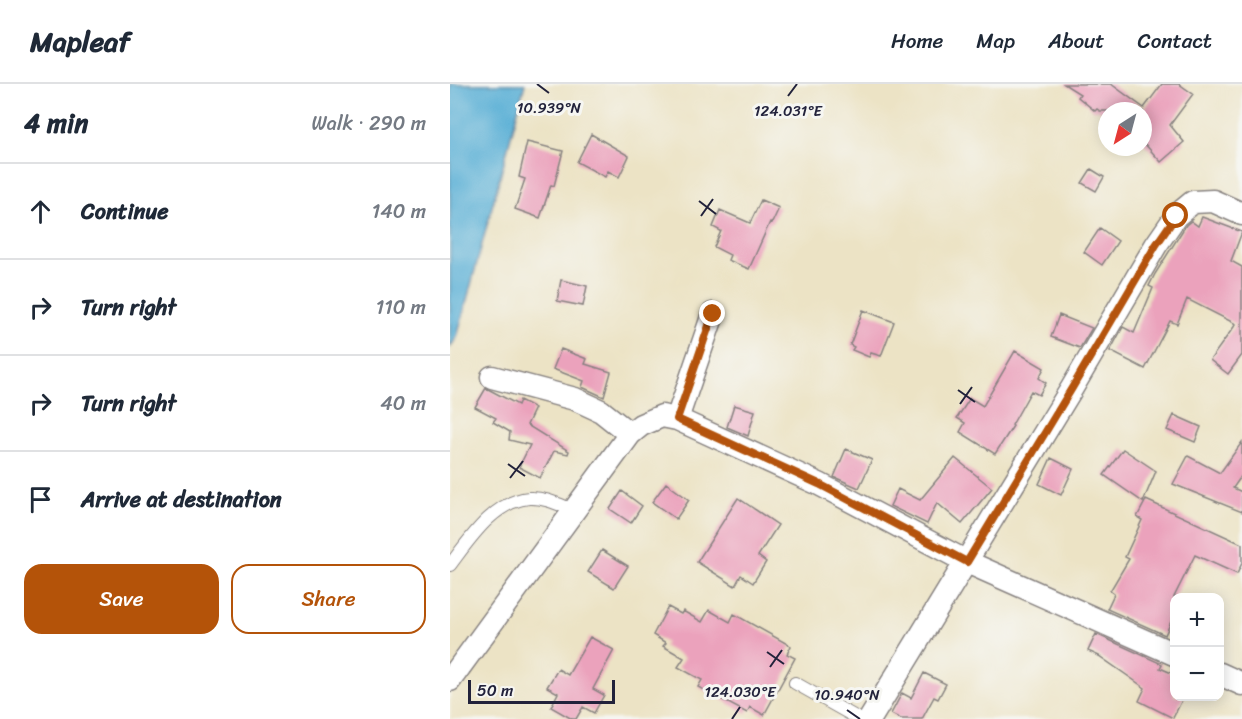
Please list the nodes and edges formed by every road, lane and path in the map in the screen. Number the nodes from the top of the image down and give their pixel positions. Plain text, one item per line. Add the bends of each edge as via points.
1 (1242, 214) edge
2 (713, 314) dead end
3 (492, 377) dead end
4 (677, 419) junction
5 (630, 434) junction
6 (573, 510) junction
7 (967, 562) junction
8 (450, 566) edge
9 (1170, 652) edge
10 (1224, 676) edge
11 (450, 680) edge
12 (795, 683) dead end
13 (1242, 684) edge
14 (859, 719) edge
15 (870, 719) edge

1 - 7 street via 1213,201 1193,202 1176,216
2 - 4 street
3 - 5 street via 574,399 601,411
4 - 5 street via 662,416
4 - 7 street via 819,484
5 - 6 street
6 - 8 lane via 548,500 530,498 511,503 492,516
6 - 11 street
7 - 9 street
7 - 15 street
10 - 13 street
12 - 14 lane

